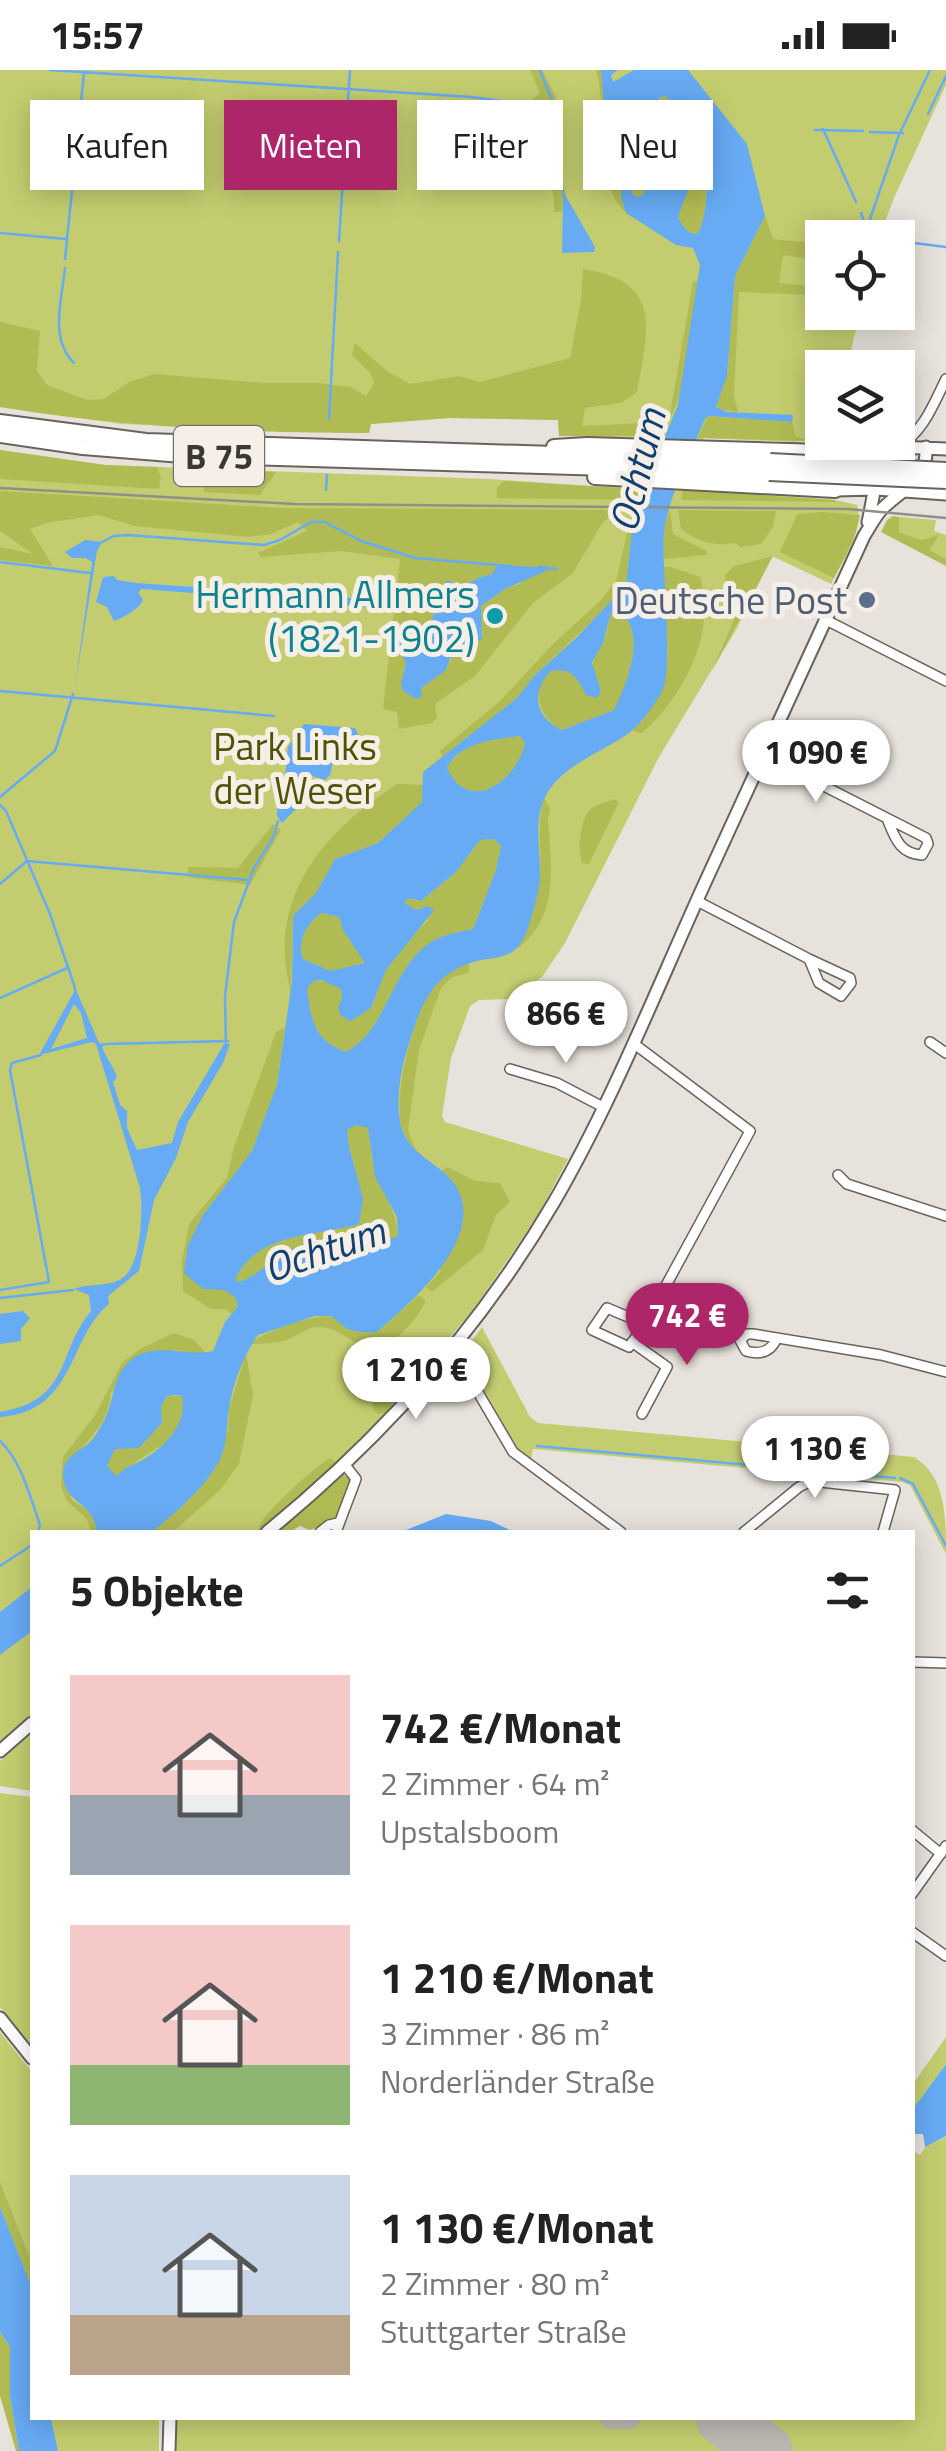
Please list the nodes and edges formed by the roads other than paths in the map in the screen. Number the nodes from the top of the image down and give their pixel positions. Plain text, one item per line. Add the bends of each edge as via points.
1 (946, 379) edge
2 (942, 399) edge
3 (0, 422) edge
4 (924, 424) junction
5 (915, 434) edge
6 (0, 436) edge
7 (915, 447) edge
8 (926, 447) junction
9 (946, 449) edge
10 (805, 454) edge
11 (543, 460) junction
12 (884, 460) edge
13 (644, 462) junction
14 (694, 464) junction
15 (769, 467) junction
16 (946, 470) edge
17 (946, 481) edge
18 (876, 489) junction
19 (835, 490) junction
20 (905, 492) junction
21 (946, 494) edge
22 (872, 508) junction
23 (864, 536) junction
24 (826, 620) junction
25 (946, 681) edge
26 (763, 755) junction
27 (888, 821) junction
28 (697, 901) junction
29 (808, 959) junction
30 (930, 1042) dead end
31 (633, 1043) junction
32 (946, 1053) edge
33 (510, 1069) dead end
34 (603, 1107) junction
35 (838, 1175) dead end
36 (946, 1216) edge
37 (645, 1324) junction
38 (777, 1338) dead end
39 (632, 1342) junction
40 (452, 1348) junction
41 (946, 1372) edge
42 (642, 1414) dead end
43 (346, 1465) junction
44 (337, 1528) edge
45 (269, 1530) edge
46 (618, 1530) edge
47 (746, 1530) edge
48 (884, 1530) edge
49 (915, 1662) edge
50 (946, 1663) edge
51 (30, 1725) edge
52 (0, 1751) edge
53 (915, 1832) edge
54 (944, 1850) edge
55 (934, 1865) junction
56 (946, 1870) edge
57 (915, 1890) edge
58 (915, 1934) edge
59 (946, 1956) edge
60 (0, 2018) edge
61 (30, 2056) edge
62 (170, 2420) edge
63 (169, 2451) edge

1 - 2 street
2 - 4 street
3 - 11 highway, B 75 via 146,441
4 - 5 street
4 - 8 street
6 - 11 highway, B 75 via 182,455
7 - 8 street
8 - 9 street
8 - 20 street via 924,471
10 - 14 highway
11 - 13 highway, B 75
11 - 13 highway via 564,474
12 - 18 street
13 - 14 highway, B 75
13 - 14 highway
14 - 15 highway, B 75
14 - 19 highway
15 - 16 highway, B 75, bridge
15 - 17 highway, B 75, bridge
18 - 19 street
18 - 20 street
18 - 22 street
19 - 22 street
20 - 21 street
20 - 23 street via 880,510
22 - 23 street
23 - 24 street
24 - 25 street
24 - 26 street
26 - 27 street
26 - 28 street
27 - 27 street via 898,845 922,854 926,838
28 - 29 street
28 - 31 street
29 - 29 street via 818,983 846,994 850,978
30 - 32 street
31 - 34 street
31 - 37 street via 750,1131
33 - 34 street
34 - 40 street via 520,1257
35 - 36 street
37 - 39 street
37 - 39 street via 608,1308 592,1330
38 - 41 street
39 - 42 street via 667,1368
40 - 43 street
40 - 46 street via 513,1452
43 - 44 street via 356,1479
43 - 45 street
47 - 48 street via 805,1483 895,1490
49 - 50 street
51 - 52 street
53 - 54 street
54 - 55 street
55 - 56 street
55 - 57 street
58 - 59 street
60 - 61 street
62 - 63 street

